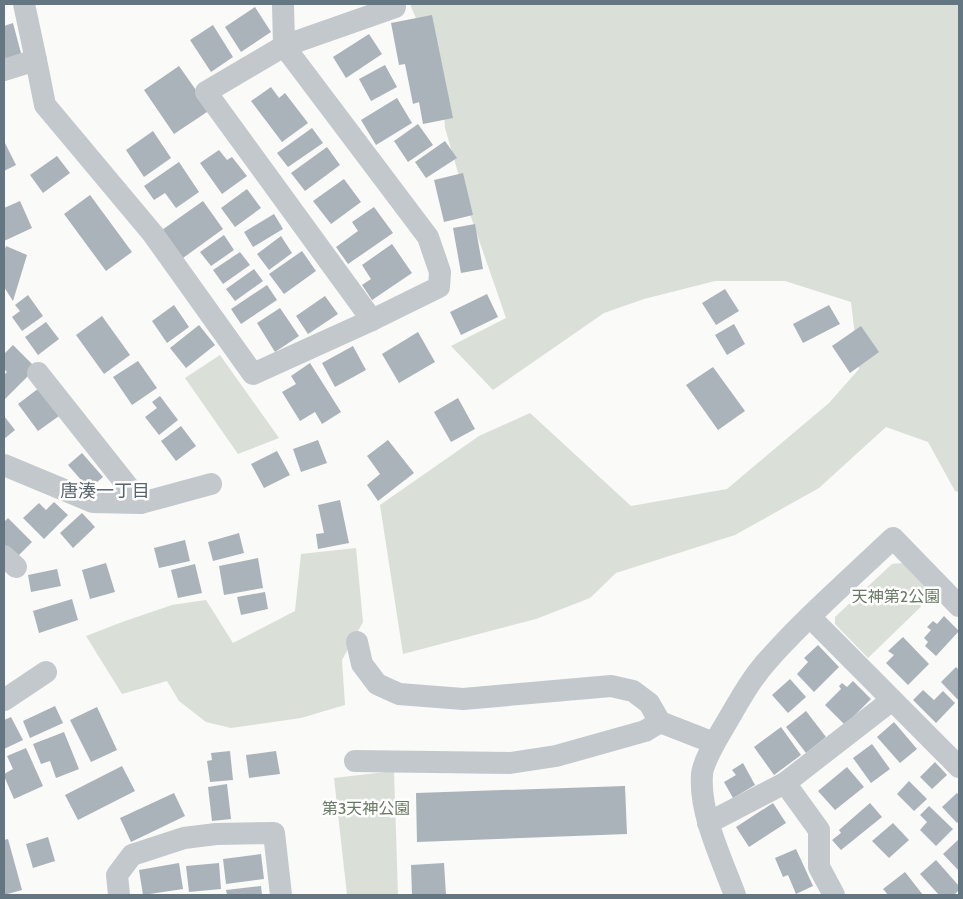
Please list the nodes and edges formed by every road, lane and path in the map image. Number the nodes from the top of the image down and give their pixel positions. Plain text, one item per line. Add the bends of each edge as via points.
1 (24, 4) edge
2 (283, 4) edge
3 (395, 7) dead end
4 (284, 46) junction
5 (36, 60) junction
6 (4, 70) edge
7 (372, 320) junction
8 (38, 373) dead end
9 (4, 465) edge
10 (211, 484) dead end
11 (141, 503) junction
12 (959, 606) edge
13 (810, 617) junction
14 (357, 642) dead end
15 (46, 672) dead end
16 (4, 700) edge
17 (892, 700) junction
18 (660, 722) junction
19 (714, 744) junction
20 (355, 761) dead end
21 (959, 767) edge
22 (785, 782) junction
23 (708, 823) junction
24 (119, 895) edge
25 (281, 895) edge
26 (735, 895) edge
27 (834, 895) edge

1 - 5 street
2 - 4 street
3 - 4 street
4 - 7 street via 428,237 440,272 439,287
4 - 7 street via 206,92
5 - 6 street
5 - 7 street via 44,105 153,234 253,374
8 - 11 street
9 - 11 street via 93,502
10 - 11 street
12 - 13 street via 892,538
13 - 17 street
13 - 19 street via 767,661
14 - 18 street via 362,664 376,684 398,694 463,699 611,686 634,691 649,704
15 - 16 street
17 - 21 street
17 - 22 street
18 - 19 street
18 - 20 street via 645,731 556,756 510,763
19 - 23 street via 702,773 702,795
22 - 23 street
22 - 27 street via 819,830 819,867
23 - 26 street
24 - 25 street via 117,875 132,855 184,838 274,833

